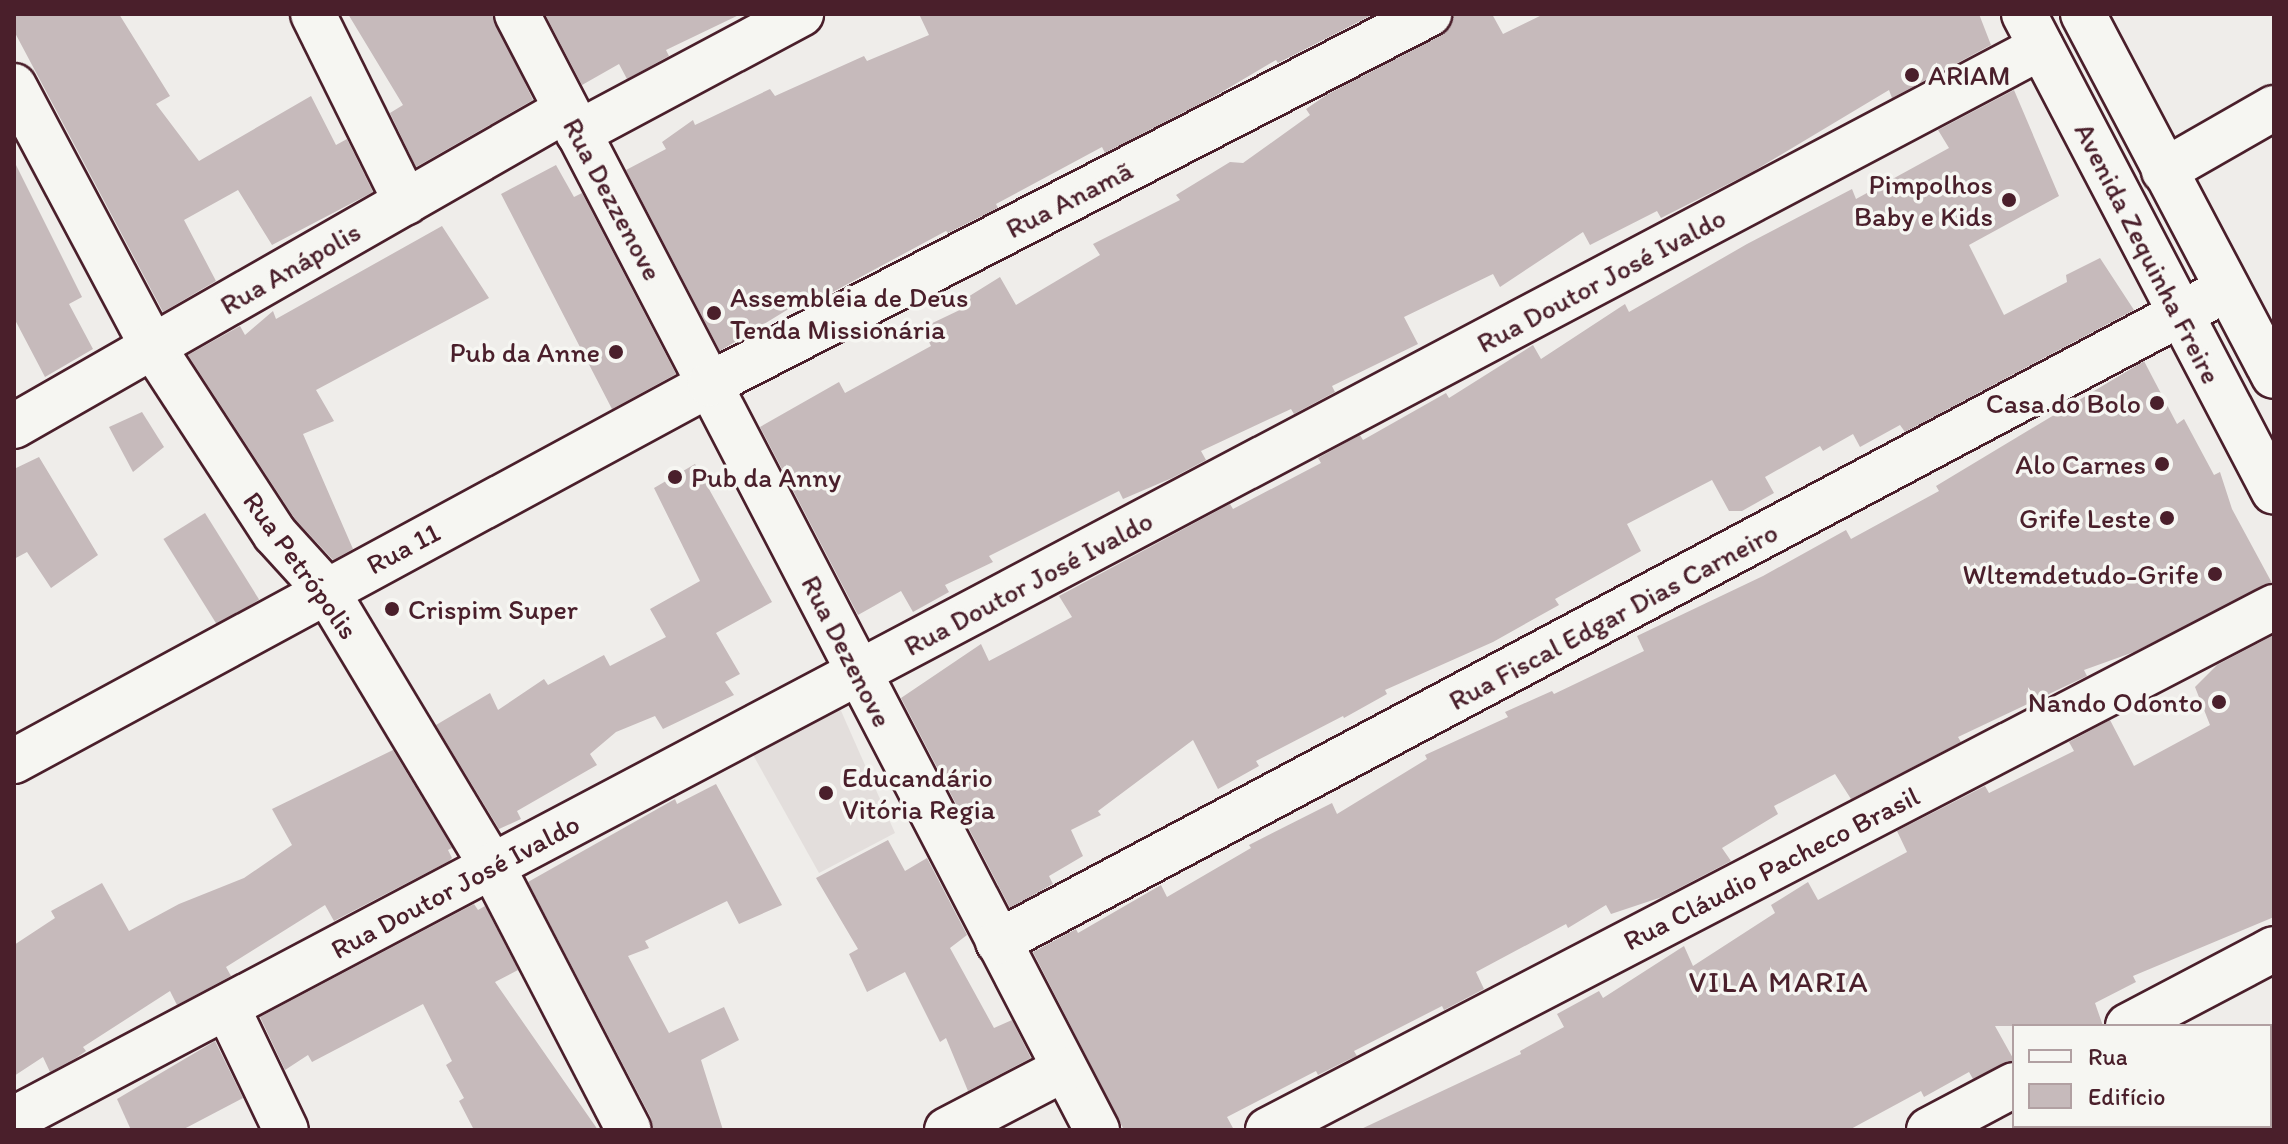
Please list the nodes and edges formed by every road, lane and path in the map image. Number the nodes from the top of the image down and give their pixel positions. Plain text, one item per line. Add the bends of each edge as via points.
1 (313, 14) edge
2 (517, 14) edge
3 (801, 14) edge
4 (1429, 14) edge
5 (2083, 14) edge
6 (2033, 30) edge
7 (14, 86) edge
8 (2274, 108) edge
9 (572, 122) junction
10 (2164, 171) junction
11 (406, 202) junction
12 (2227, 289) junction
13 (2179, 315) junction
14 (153, 347) junction
15 (2274, 376) edge
16 (710, 384) junction
17 (14, 426) edge
18 (2274, 492) edge
19 (326, 590) junction
20 (2274, 607) edge
21 (858, 673) junction
22 (14, 761) edge
23 (492, 866) junction
24 (998, 942) junction
25 (2274, 949) edge
26 (227, 1007) junction
27 (2132, 1024) edge
28 (1064, 1069) junction
29 (2012, 1086) edge
30 (14, 1119) edge
31 (286, 1130) edge
32 (629, 1130) edge
33 (947, 1130) edge
34 (1097, 1130) edge
35 (1268, 1130) edge
36 (1929, 1130) edge

1 - 11 street
2 - 9 street, Rua Dezzenove
3 - 9 street, Rua Anápolis
4 - 16 street, Rua Anamã
5 - 10 street, Avenida Zequinha Freire
6 - 13 street, Avenida Zequinha Freire
6 - 21 street, Rua Doutor José Ivaldo
7 - 14 street, Rua Petrópolis
8 - 10 street
9 - 11 street, Rua Anápolis
9 - 16 street, Rua Dezzenove
10 - 12 street, Avenida Zequinha Freire
11 - 14 street, Rua Anápolis
12 - 13 street, Rua Fiscal Edgar Dias Carneiro
12 - 15 street, Avenida Zequinha Freire
13 - 18 street, Avenida Zequinha Freire
13 - 24 street, Rua Fiscal Edgar Dias Carneiro
14 - 17 street, Rua Anápolis
14 - 19 street, Rua Petrópolis via 275,534
16 - 19 street, Rua 11
16 - 21 street, Rua Dezenove
19 - 22 street, Rua 11
19 - 23 street, Rua Petrópolis
20 - 35 street, Rua Cláudio Pacheco Brasil
21 - 23 street, Rua Doutor José Ivaldo
21 - 24 street, Rua Dezenove
23 - 26 street, Rua Doutor José Ivaldo
23 - 32 street, Rua Petrópolis
24 - 28 street, Rua Dezenove
25 - 27 street
26 - 30 street, Rua Doutor José Ivaldo
26 - 31 street
28 - 33 street
28 - 34 street, Rua Dezenove
29 - 36 street

